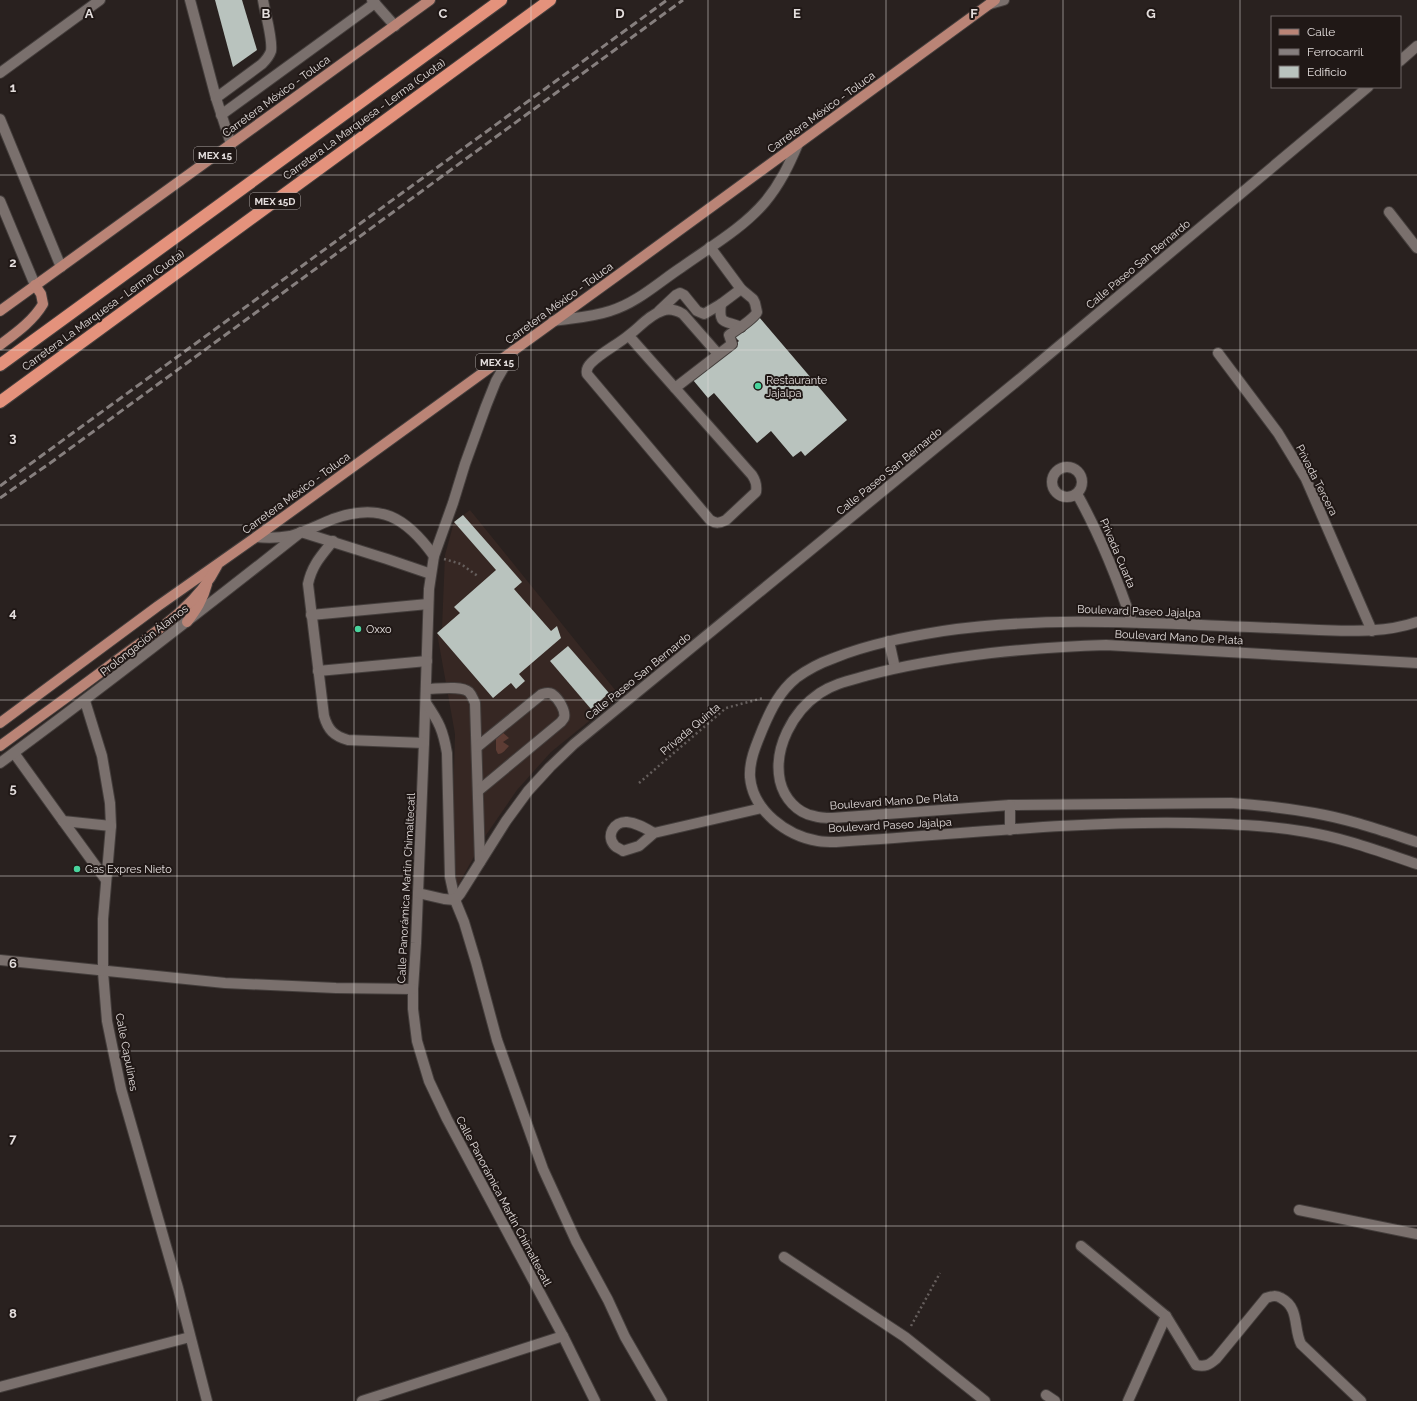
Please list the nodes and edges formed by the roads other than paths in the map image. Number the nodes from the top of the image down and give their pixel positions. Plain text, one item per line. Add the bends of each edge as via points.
1 (100, 0) edge
2 (190, 0) edge
3 (263, 0) edge
4 (430, 0) edge
5 (501, 0) edge
6 (550, 0) edge
7 (1004, 0) edge
8 (373, 1) edge
9 (992, 2) edge
10 (419, 4) edge
11 (395, 26) junction
12 (1417, 46) edge
13 (1401, 60) edge
14 (0, 73) edge
15 (1367, 88) edge
16 (216, 98) junction
17 (221, 115) junction
18 (1, 123) edge
19 (231, 144) junction
20 (798, 144) junction
21 (0, 201) edge
22 (1389, 212) dead end
23 (710, 247) junction
24 (1417, 248) edge
25 (61, 267) junction
26 (35, 285) junction
27 (741, 289) junction
28 (721, 304) junction
29 (0, 311) edge
30 (656, 314) junction
31 (553, 321) junction
32 (741, 327) junction
33 (629, 336) junction
34 (0, 344) edge
35 (514, 349) junction
36 (1218, 353) dead end
37 (718, 354) junction
38 (0, 365) edge
39 (675, 388) junction
40 (0, 402) edge
41 (1077, 494) dead end
42 (301, 532) junction
43 (256, 537) junction
44 (333, 541) junction
45 (434, 556) junction
46 (218, 564) junction
47 (431, 574) junction
48 (208, 581) junction
49 (428, 604) junction
50 (311, 615) junction
51 (187, 622) junction
52 (1132, 622) junction
53 (1417, 622) edge
54 (1372, 631) junction
55 (888, 641) junction
56 (427, 661) junction
57 (1417, 664) edge
58 (895, 668) junction
59 (318, 671) junction
60 (426, 689) junction
61 (85, 701) junction
62 (426, 703) junction
63 (0, 723) edge
64 (424, 743) junction
65 (0, 746) edge
66 (477, 747) junction
67 (14, 753) junction
68 (0, 763) edge
69 (478, 791) junction
70 (1010, 805) junction
71 (762, 808) junction
72 (63, 821) junction
73 (111, 826) junction
74 (1010, 830) junction
75 (654, 833) dead end
76 (1417, 842) edge
77 (480, 862) junction
78 (1417, 864) edge
79 (106, 880) junction
80 (418, 893) junction
81 (455, 900) junction
82 (0, 960) edge
83 (103, 972) junction
84 (413, 990) junction
85 (1299, 1210) dead end
86 (1417, 1234) edge
87 (1081, 1246) dead end
88 (784, 1256) dead end
89 (1166, 1316) junction
90 (563, 1336) junction
91 (190, 1337) junction
92 (0, 1387) edge
93 (1046, 1395) dead end
94 (207, 1401) edge
95 (362, 1401) edge
96 (595, 1401) edge
97 (662, 1401) edge
98 (985, 1401) edge
99 (1055, 1401) edge
100 (1128, 1401) edge
101 (1361, 1401) edge

1 - 14 street
2 - 16 street
3 - 16 street via 271,42 268,58
4 - 10 main road, Carretera México - Toluca / MEX 15
5 - 38 highway, Carretera La Marquesa - Lerma (Cuota) / MEX 15D
6 - 40 highway, Carretera La Marquesa - Lerma (Cuota) / MEX 15D
7 - 9 street
8 - 11 street
8 - 17 street
9 - 20 main road, Carretera México - Toluca / MEX 15
10 - 11 main road, Carretera México - Toluca / MEX 15
11 - 19 main road, Carretera México - Toluca / MEX 15
12 - 13 street
15 - 77 street, Calle Paseo San Bernardo via 1022,377 574,744 528,790
16 - 17 street
17 - 19 street
18 - 25 street
19 - 25 main road, Carretera México - Toluca / MEX 15
20 - 23 street via 788,168 765,202 750,218
20 - 31 main road, Carretera México - Toluca / MEX 15
21 - 26 street
22 - 24 street
23 - 27 street
23 - 31 street via 622,306 596,314
25 - 26 main road, Carretera México - Toluca / MEX 15
26 - 29 main road, Carretera México - Toluca / MEX 15
26 - 34 main road via 41,294 43,304 38,313
27 - 28 street
27 - 32 street via 756,303 757,312
28 - 30 street via 704,314 697,311 684,295 680,294
28 - 32 street via 719,314 722,319
30 - 33 street
30 - 37 street via 668,309 678,311
31 - 35 main road, Carretera México - Toluca / MEX 15
32 - 37 street via 729,335 732,344
33 - 39 street
33 - 39 street via 591,363 586,370 587,374 710,520 720,523 756,492 755,479
35 - 43 main road, Carretera México - Toluca / MEX 15
35 - 45 street, Calle Panorámica Martin Chimaltecatl via 496,381 481,418
36 - 54 street, Privada Tercera via 1293,455 1317,502
37 - 39 street
41 - 52 street, Privada Cuarta via 1111,564
42 - 43 street, Prolongación Álamos via 279,537
42 - 44 street
42 - 45 street, Prolongación Álamos via 346,515 360,512 383,514 410,528
42 - 51 street, Prolongación Álamos
43 - 46 main road, Carretera México - Toluca / MEX 15
44 - 47 street
44 - 50 street via 314,564 310,574 308,584
45 - 47 street, Calle Panorámica Martin Chimaltecatl
46 - 48 main road
46 - 63 main road, Carretera México - Toluca / MEX 15
47 - 49 street, Calle Panorámica Martin Chimaltecatl
48 - 51 main road via 200,605
48 - 65 main road via 192,600 161,628
49 - 50 street
49 - 56 street, Calle Panorámica Martin Chimaltecatl
50 - 59 street
51 - 61 street, Prolongación Álamos
52 - 54 street, Boulevard Paseo Jajalpa
52 - 55 street, Boulevard Paseo Jajalpa via 1025,622 976,626
53 - 54 street, Boulevard Paseo Jajalpa via 1394,629
55 - 58 street
55 - 71 street, Boulevard Paseo Jajalpa via 811,667 781,693 771,708 751,762 750,778 754,794
56 - 59 street
56 - 60 street, Calle Panorámica Martin Chimaltecatl
57 - 58 street, Boulevard Mano De Plata via 1106,645 1032,649 959,657
58 - 70 street, Boulevard Mano De Plata via 839,683 821,692 805,705 792,721 785,736 778,772 782,788 789,800 799,810 813,816 832,818
59 - 64 street via 324,716 334,734 348,740
60 - 62 street, Calle Panorámica Martin Chimaltecatl
60 - 66 street via 464,689 473,696
61 - 67 street, Prolongación Álamos
61 - 73 street, Calle Capulines via 102,756
62 - 64 street, Calle Panorámica Martin Chimaltecatl
62 - 81 street via 444,734 447,753 450,877
64 - 80 street, Calle Panorámica Martin Chimaltecatl
66 - 69 street
66 - 69 street via 542,694 552,694 564,710 561,722
67 - 68 street, Prolongación Álamos
67 - 72 street
69 - 77 street
70 - 74 street
70 - 76 street, Boulevard Mano De Plata via 1256,804 1349,821
71 - 74 street, Boulevard Paseo Jajalpa via 786,828 818,841
71 - 75 street
72 - 73 street
72 - 79 street
73 - 79 street, Calle Capulines
74 - 78 street, Boulevard Paseo Jajalpa via 1111,824 1241,824 1308,832
77 - 81 street, Calle Paseo San Bernardo
79 - 83 street, Calle Capulines
80 - 81 street via 444,900
80 - 84 street, Calle Panorámica Martin Chimaltecatl
81 - 97 street via 464,922 497,1040 543,1169 625,1337
82 - 83 street
83 - 84 street via 225,983
83 - 91 street, Calle Capulines via 107,1021 121,1089
84 - 90 street, Calle Panorámica Martin Chimaltecatl via 417,1041 429,1081
85 - 86 street
87 - 89 street
88 - 98 street via 905,1337
89 - 100 street
89 - 101 street via 1196,1365 1209,1365 1266,1298 1278,1296 1292,1307 1301,1344
90 - 95 street
90 - 96 street, Calle Panorámica Martin Chimaltecatl
91 - 92 street
91 - 94 street, Calle Capulines
93 - 99 street

